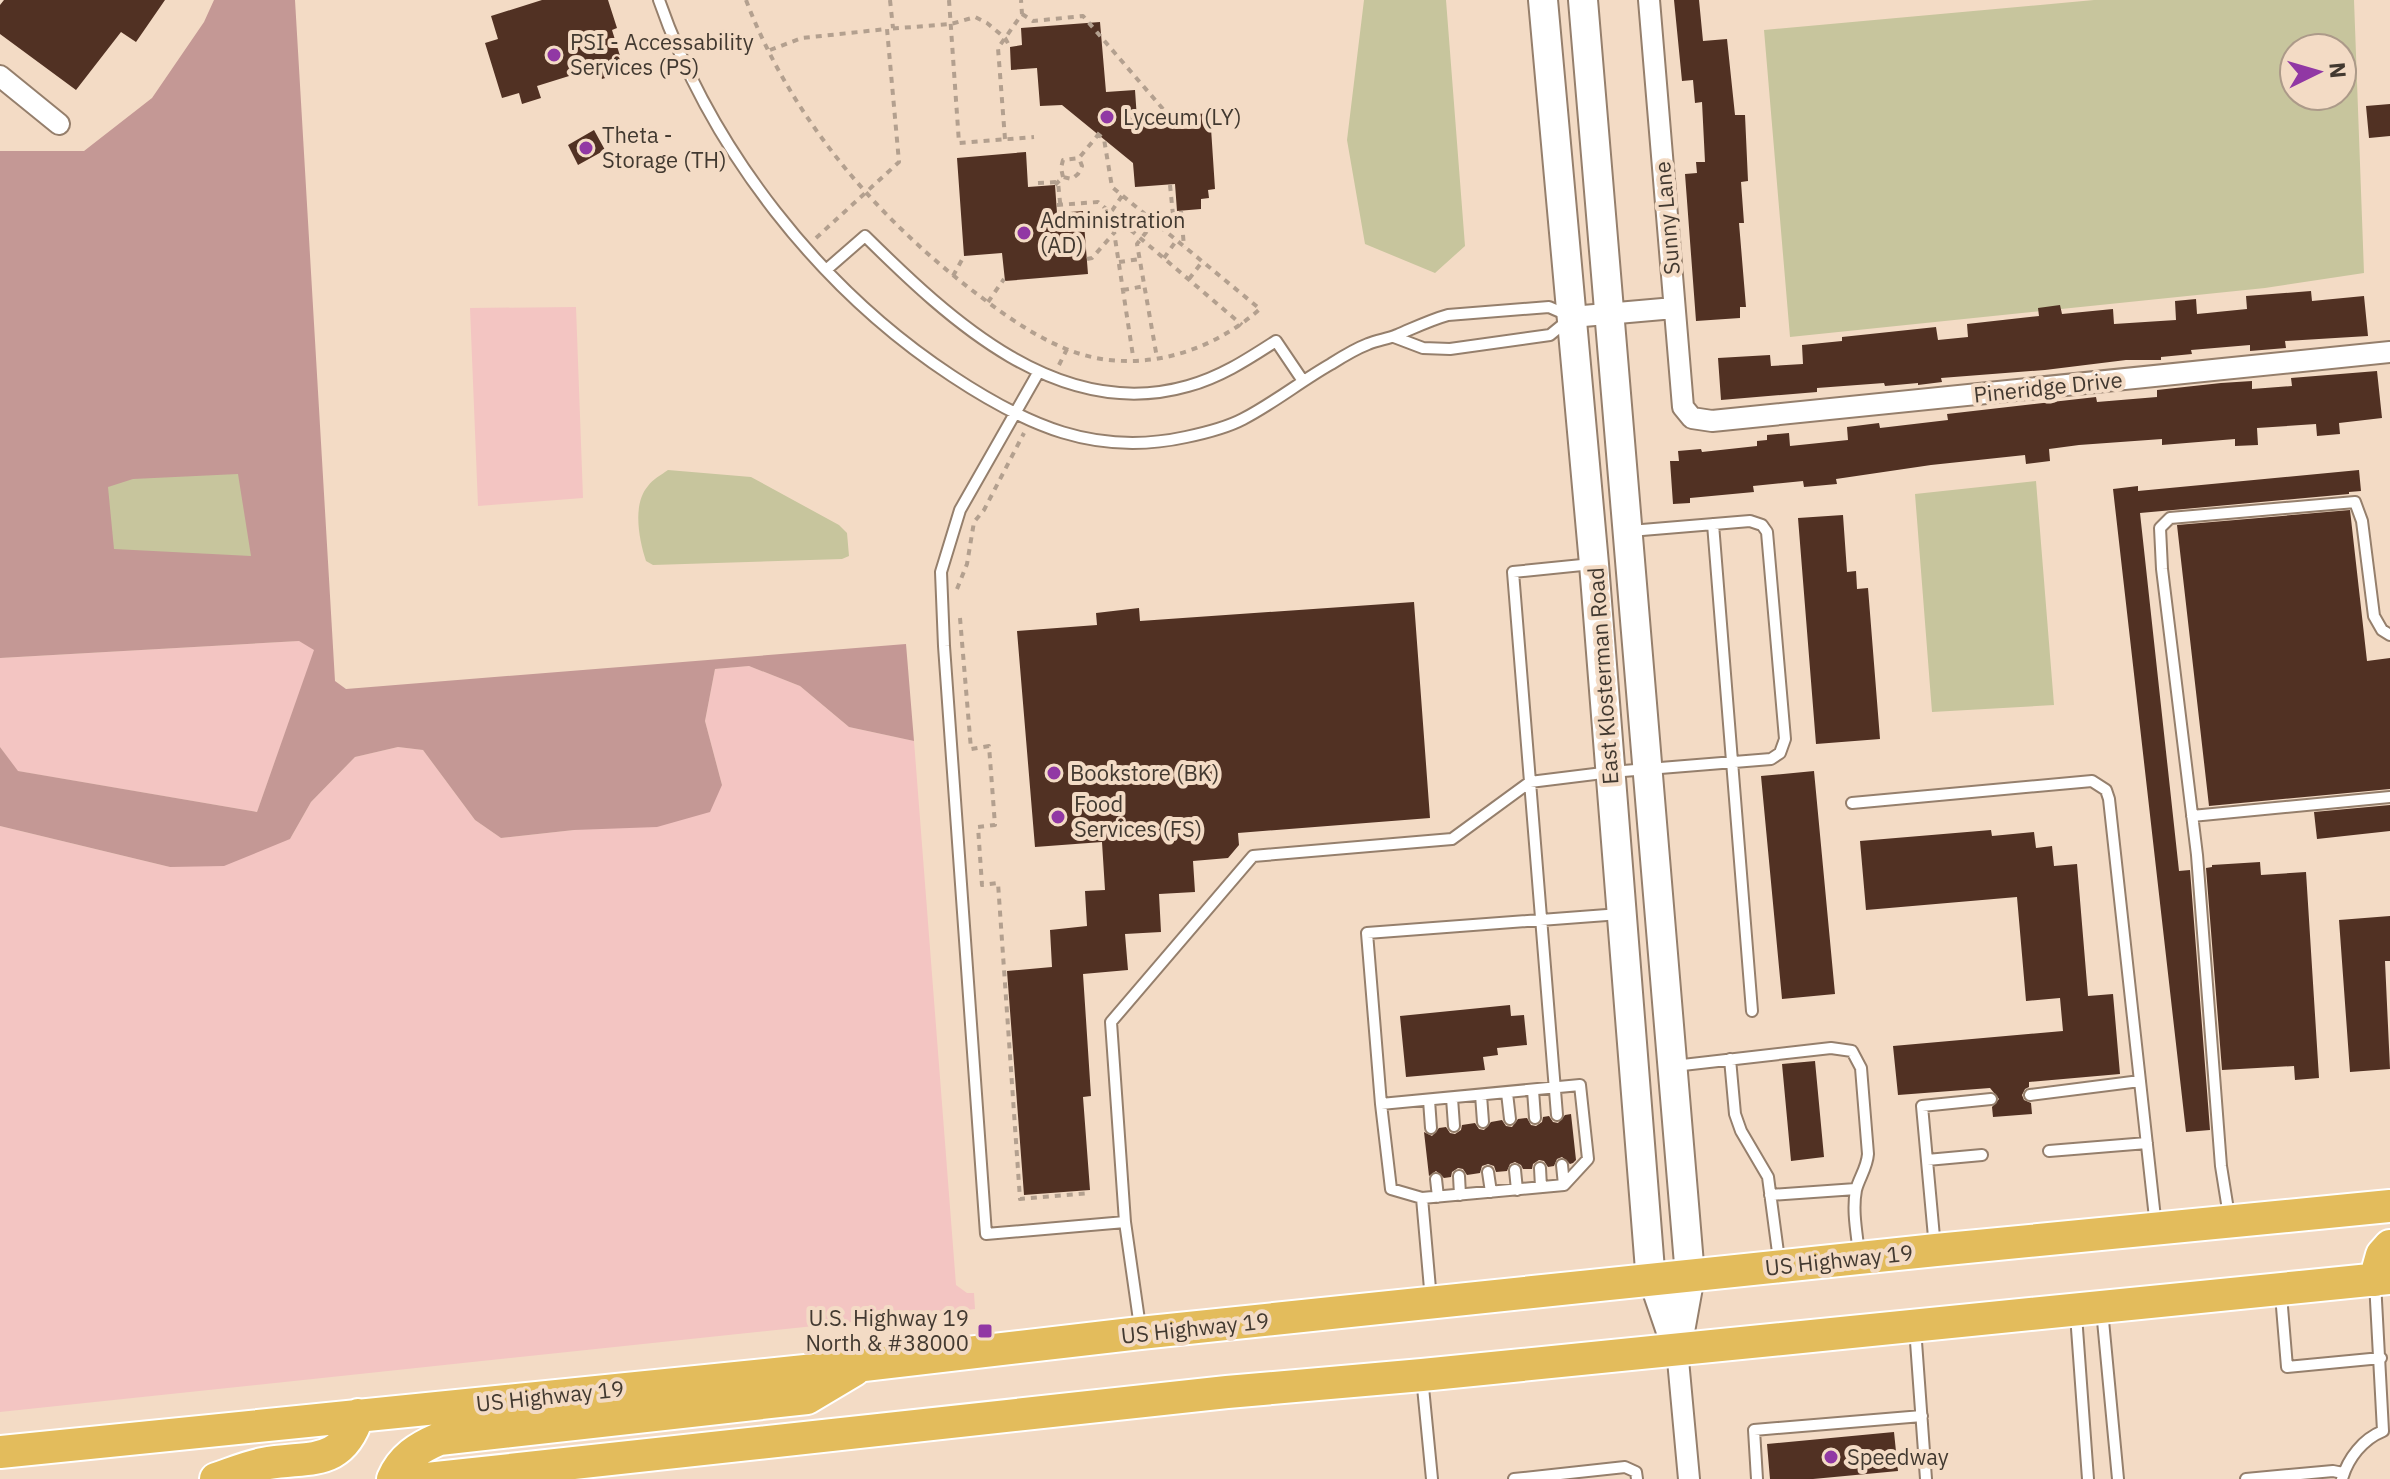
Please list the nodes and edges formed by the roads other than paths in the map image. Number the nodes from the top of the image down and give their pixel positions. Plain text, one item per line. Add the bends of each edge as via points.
1 (659, 0) edge
2 (1543, 0) edge
3 (1583, 0) edge
4 (1649, 0) edge
5 (0, 76) edge
6 (59, 124) dead end
7 (826, 270) junction
8 (1674, 308) junction
9 (1610, 314) junction
10 (1572, 317) junction
11 (1394, 337) junction
12 (2390, 352) edge
13 (1038, 373) junction
14 (1303, 381) junction
15 (1014, 415) junction
16 (1706, 421) joint
17 (1713, 524) junction
18 (1628, 531) junction
19 (1594, 564) junction
20 (2390, 635) edge
21 (1731, 762) junction
22 (1648, 769) junction
23 (1611, 772) junction
24 (1530, 782) junction
25 (2390, 797) edge
26 (1852, 803) dead end
27 (2192, 816) junction
28 (1622, 914) junction
29 (1542, 920) junction
30 (1752, 1011) dead end
31 (1730, 1059) junction
32 (1672, 1066) junction
33 (2140, 1081) junction
34 (1555, 1088) junction
35 (1533, 1090) junction
36 (1507, 1093) junction
37 (1481, 1095) junction
38 (2030, 1095) dead end
39 (1452, 1098) junction
40 (1991, 1099) dead end
41 (1429, 1100) junction
42 (1381, 1104) junction
43 (1557, 1115) dead end
44 (1535, 1118) dead end
45 (1510, 1119) dead end
46 (1483, 1122) dead end
47 (1454, 1126) dead end
48 (1431, 1128) dead end
49 (2147, 1143) junction
50 (2049, 1151) dead end
51 (1982, 1155) dead end
52 (1927, 1160) junction
53 (1562, 1165) dead end
54 (1540, 1168) dead end
55 (1515, 1170) dead end
56 (1488, 1172) dead end
57 (1459, 1176) dead end
58 (1436, 1179) dead end
59 (1564, 1185) junction
60 (1541, 1187) junction
61 (1856, 1189) junction
62 (1517, 1190) junction
63 (1491, 1192) junction
64 (1460, 1195) junction
65 (1770, 1195) junction
66 (1438, 1197) junction
67 (1422, 1198) junction
68 (2390, 1206) edge
69 (1125, 1222) junction
70 (2230, 1222) junction
71 (2156, 1229) junction
72 (2390, 1246) edge
73 (1936, 1250) junction
74 (1859, 1258) junction
75 (1779, 1266) junction
76 (1690, 1276) junction
77 (2382, 1279) edge
78 (1652, 1280) junction
79 (2280, 1289) junction
80 (1432, 1303) junction
81 (2089, 1308) junction
82 (1915, 1326) junction
83 (1140, 1333) junction
84 (1677, 1349) junction
85 (2381, 1358) junction
86 (864, 1365) junction
87 (1422, 1375) junction
88 (358, 1415) junction
89 (1922, 1416) junction
90 (2386, 1433) edge
91 (0, 1452) edge
92 (2343, 1476) edge
93 (216, 1479) edge
94 (393, 1479) edge
95 (427, 1479) edge
96 (1432, 1479) edge
97 (1514, 1479) edge
98 (1637, 1479) edge
99 (1689, 1479) edge
100 (1757, 1479) edge
101 (1926, 1479) edge
102 (2088, 1479) edge
103 (2118, 1479) edge
104 (2246, 1479) edge

1 - 7 lane via 724,137
2 - 10 main road, East Klosterman Road
3 - 9 main road, East Klosterman Road
4 - 8 street, Sunny Lane
5 - 6 street
7 - 13 lane via 865,236 940,306
7 - 15 lane via 939,368
8 - 9 street
8 - 16 street, Sunny Lane via 1683,407 1692,418
9 - 10 street
9 - 18 main road, East Klosterman Road
10 - 11 lane via 1549,307 1448,315
10 - 11 lane via 1550,335 1450,349 1423,348
10 - 19 main road, East Klosterman Road
11 - 14 lane via 1369,344
12 - 16 street, Pineridge Drive
13 - 14 lane via 1104,391 1158,392 1213,378 1276,341
13 - 15 lane
14 - 15 lane via 1241,420 1149,443 1066,434
15 - 69 lane via 960,510 941,572 986,1234
17 - 18 lane
17 - 21 lane
17 - 21 lane via 1750,521 1767,532 1785,739 1771,759
18 - 22 main road, East Klosterman Road
19 - 23 main road, East Klosterman Road
19 - 24 lane via 1513,572
20 - 27 lane via 2374,616 2355,502 2170,518 2163,523 2162,569
21 - 22 lane
21 - 30 lane
22 - 23 lane
22 - 32 main road, East Klosterman Road
23 - 24 lane
23 - 28 main road, East Klosterman Road
24 - 29 lane
24 - 69 lane via 1452,839 1253,856 1111,1022
25 - 27 lane
26 - 33 lane via 2100,784 2109,799
27 - 70 lane
28 - 29 lane
28 - 78 main road, East Klosterman Road
29 - 34 lane
29 - 42 lane via 1367,933
31 - 32 lane
31 - 61 lane via 1831,1048 1852,1051 1861,1068 1868,1154
31 - 65 lane via 1735,1114 1766,1169
32 - 76 main road, East Klosterman Road
33 - 38 lane
33 - 49 lane
34 - 35 lane
34 - 43 lane
34 - 59 lane via 1580,1085 1588,1159
35 - 36 lane
35 - 44 lane
36 - 37 lane
36 - 45 lane
37 - 39 lane
37 - 46 lane
39 - 41 lane
39 - 47 lane
40 - 52 lane via 1922,1106
41 - 42 lane
41 - 48 lane
42 - 67 lane via 1391,1189
49 - 50 lane
49 - 71 lane
51 - 52 lane
52 - 73 lane
53 - 59 lane
54 - 60 lane
55 - 62 lane
56 - 63 lane
57 - 64 lane
58 - 66 lane
59 - 60 lane
60 - 62 lane
61 - 65 lane
61 - 74 lane
62 - 63 lane
63 - 64 lane
64 - 66 lane
65 - 75 lane
66 - 67 lane
67 - 80 lane
68 - 70 highway, US Highway 19
69 - 83 lane
70 - 71 highway, US Highway 19
71 - 73 highway, US Highway 19
72 - 77 highway via 2382,1255
73 - 74 highway, US Highway 19
74 - 75 highway, US Highway 19
75 - 76 highway, US Highway 19
76 - 78 highway, US Highway 19
76 - 84 main road, East Klosterman Road
77 - 79 highway
77 - 85 lane
78 - 80 highway, US Highway 19
78 - 84 main road, East Klosterman Road
79 - 81 highway
79 - 85 lane via 2287,1367
80 - 83 highway, US Highway 19
81 - 82 highway
81 - 102 lane
81 - 103 lane
82 - 84 highway
82 - 89 lane
83 - 86 highway, US Highway 19
84 - 87 highway
84 - 99 street, East Klosterman Road
85 - 90 lane
86 - 88 highway, US Highway 19
86 - 94 highway via 807,1398 439,1439 399,1465
87 - 95 highway
87 - 96 lane
88 - 91 highway, US Highway 19
88 - 93 highway via 351,1436 323,1456 261,1464
89 - 100 lane via 1754,1430
89 - 101 lane
90 - 92 lane via 2369,1437
92 - 104 lane via 2333,1471
97 - 98 lane via 1625,1467 1636,1472

